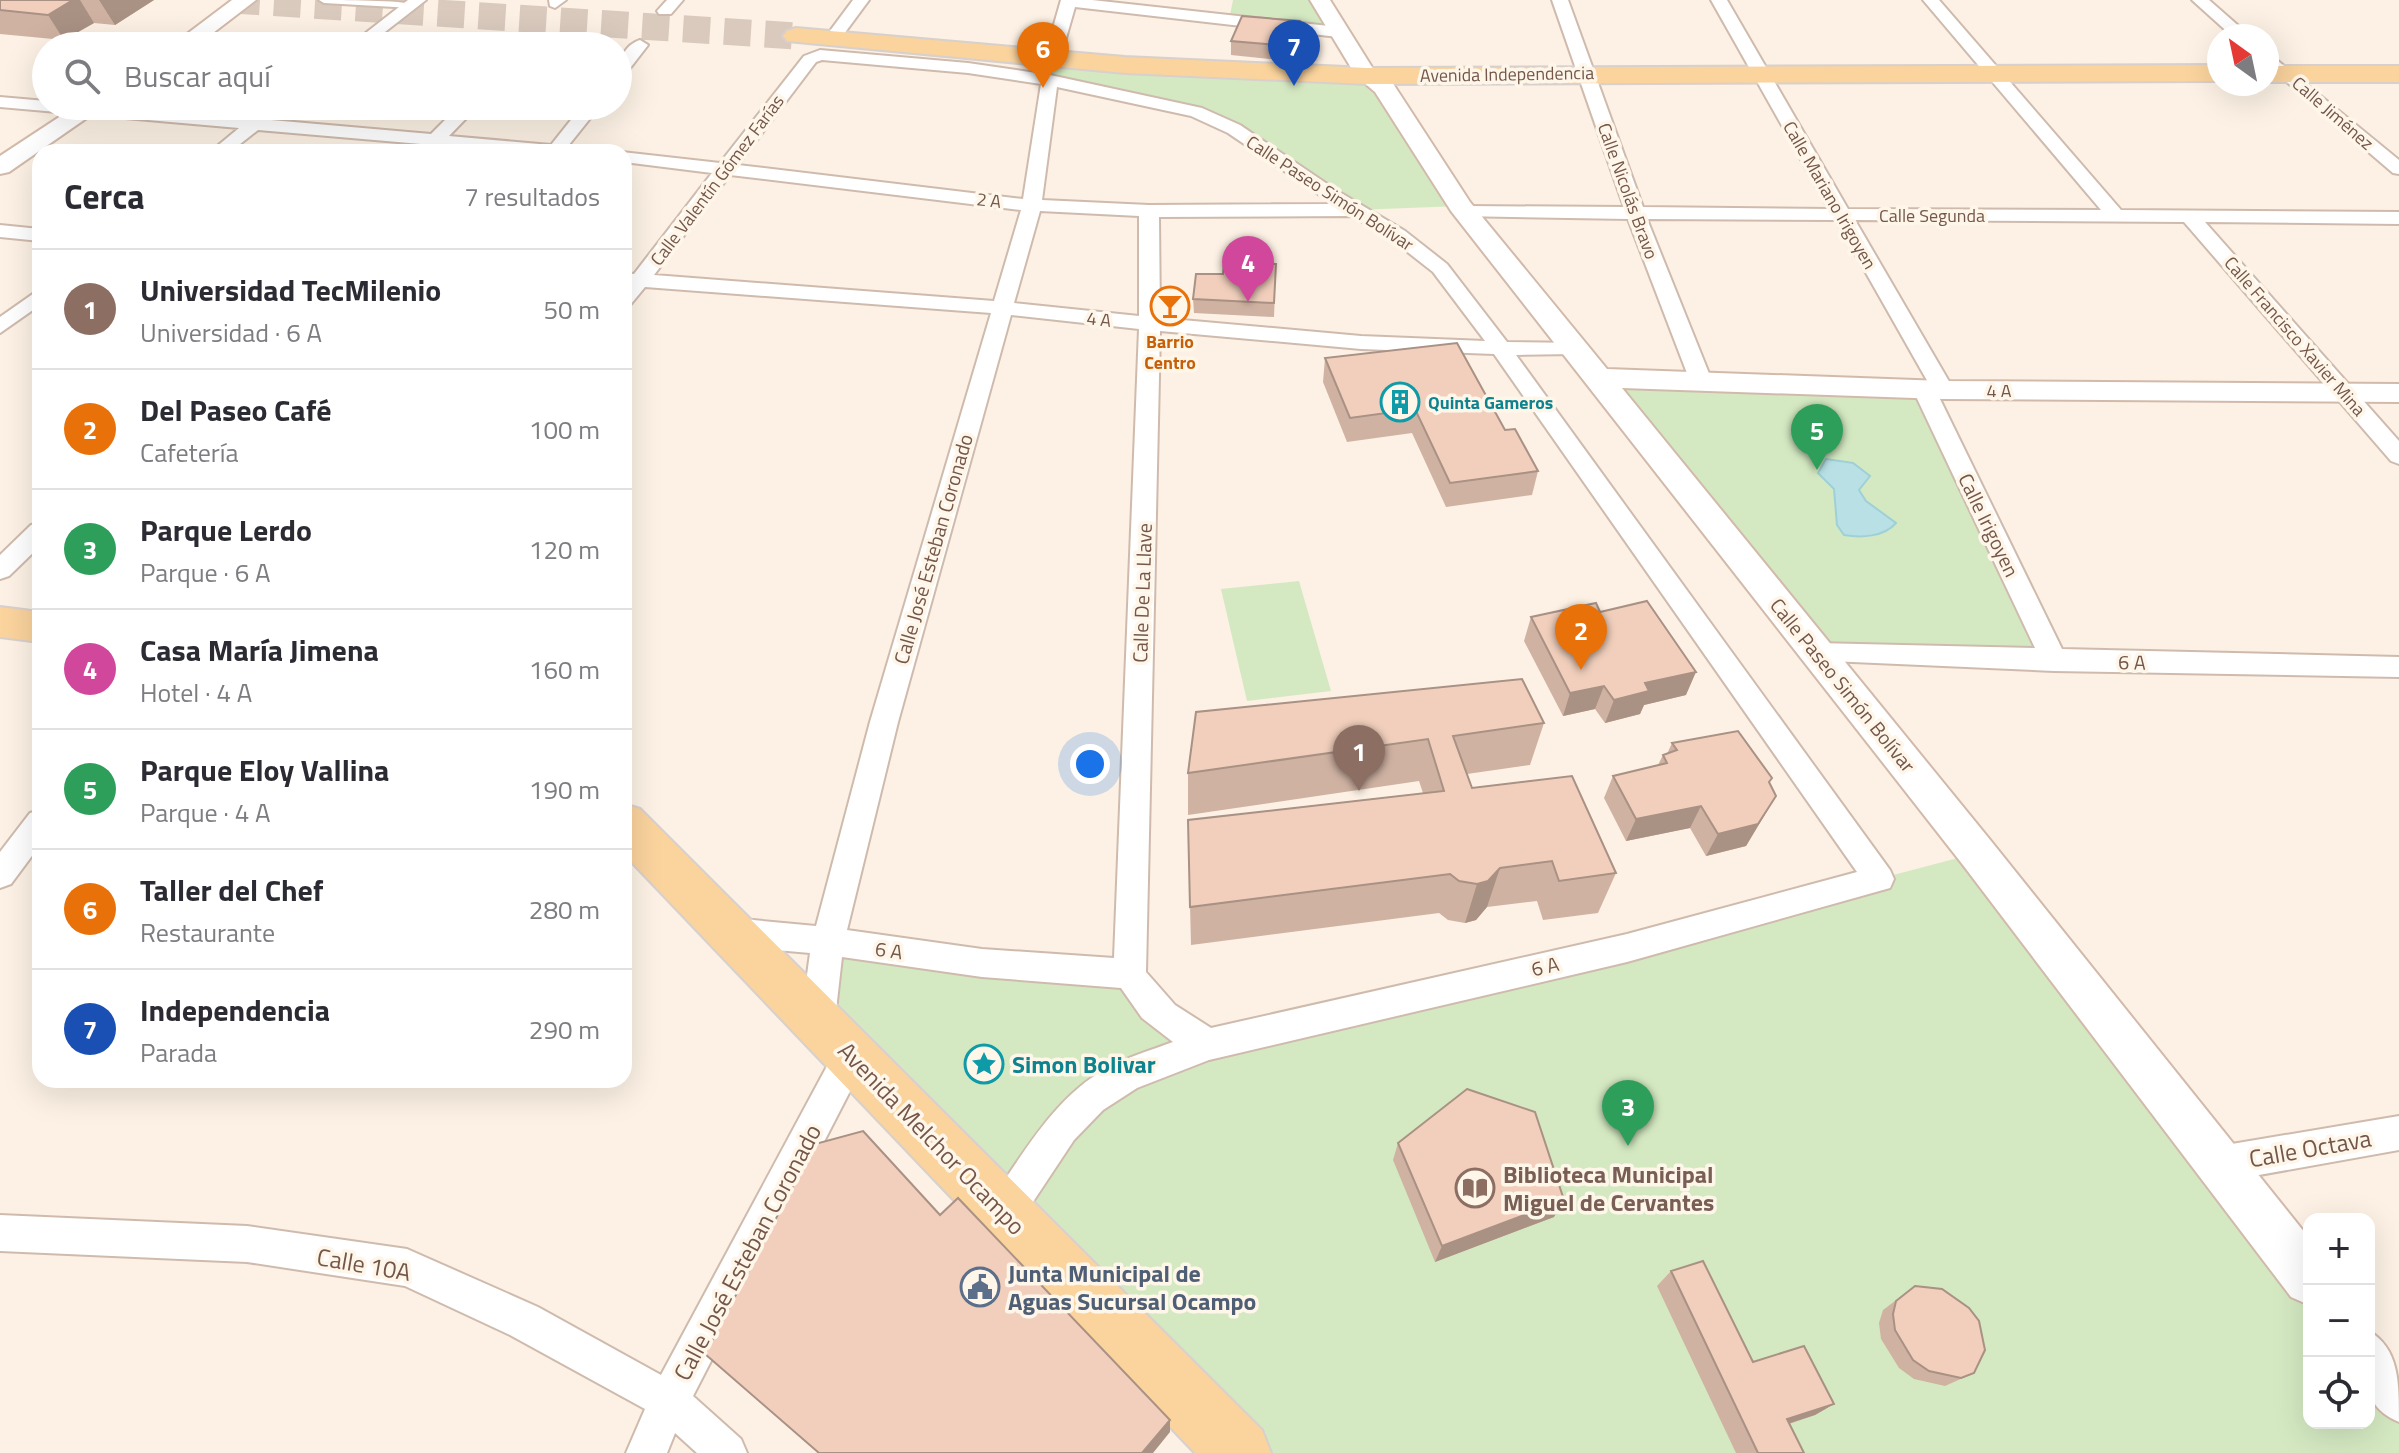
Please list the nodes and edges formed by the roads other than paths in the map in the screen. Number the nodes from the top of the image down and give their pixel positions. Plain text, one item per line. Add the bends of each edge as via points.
1 (246, 0) edge
2 (324, 0) edge
3 (861, 0) edge
4 (1320, 0) edge
5 (1343, 0) edge
6 (1560, 0) edge
7 (1719, 0) edge
8 (1931, 0) edge
9 (2200, 0) edge
10 (1069, 1) edge
11 (415, 2) edge
12 (2228, 24) edge
13 (201, 32) edge
14 (375, 32) edge
15 (1338, 32) junction
16 (796, 36) tunnel mouth
17 (832, 39) junction
18 (640, 45) dead end
19 (632, 55) edge
20 (810, 59) joint
21 (2279, 68) edge
22 (1051, 70) junction
23 (2279, 72) edge
24 (1585, 73) junction
25 (1758, 73) junction
26 (1991, 73) junction
27 (2207, 73) edge
28 (2399, 74) edge
29 (1380, 79) junction
30 (0, 102) edge
31 (32, 104) edge
32 (72, 120) edge
33 (205, 120) edge
34 (260, 120) edge
35 (455, 120) edge
36 (582, 120) edge
37 (253, 125) junction
38 (35, 144) edge
39 (229, 144) edge
40 (411, 144) edge
41 (430, 144) edge
42 (566, 144) edge
43 (32, 146) edge
44 (632, 158) edge
45 (0, 167) edge
46 (726, 168) junction
47 (2399, 169) edge
48 (1032, 205) junction
49 (1355, 210) junction
50 (1149, 211) junction
51 (1465, 212) junction
52 (1635, 213) junction
53 (1843, 214) junction
54 (2116, 216) junction
55 (2190, 217) junction
56 (2399, 218) edge
57 (0, 231) edge
58 (32, 234) edge
59 (632, 280) edge
60 (32, 301) edge
61 (1004, 308) junction
62 (1150, 326) junction
63 (0, 327) edge
64 (1575, 348) junction
65 (1502, 350) junction
66 (1599, 378) junction
67 (1701, 381) junction
68 (1933, 390) junction
69 (2344, 392) junction
70 (2399, 393) edge
71 (2399, 456) edge
72 (32, 539) edge
73 (0, 570) edge
74 (0, 622) edge
75 (32, 626) edge
76 (1816, 653) junction
77 (2054, 661) junction
78 (2399, 667) edge
79 (632, 831) edge
80 (32, 833) edge
81 (0, 875) edge
82 (1879, 879) joint
83 (731, 932) junction
84 (828, 941) junction
85 (1130, 974) junction
86 (835, 1036) junction
87 (1209, 1044) junction
88 (2399, 1133) edge
89 (2220, 1164) junction
90 (1004, 1213) junction
91 (0, 1233) edge
92 (2303, 1271) edge
93 (2375, 1365) edge
94 (2399, 1395) edge
95 (669, 1401) junction
96 (646, 1453) edge
97 (727, 1453) edge
98 (1239, 1453) edge

1 - 13 main road
2 - 11 street
3 - 17 street
4 - 15 main road, Calle Paseo Simón Bolívar
5 - 29 main road, Calle Paseo Simón Bolívar
6 - 24 street, Calle Nicolás Bravo
7 - 25 street, Calle Mariano Irigoyen
8 - 26 street
9 - 12 street
10 - 15 street
10 - 22 street, Calle José Esteban Coronado
11 - 14 street
15 - 29 main road, Calle Paseo Simón Bolívar
16 - 17 main road, Avenida Independencia
17 - 22 main road, Avenida Independencia
18 - 19 street
20 - 22 street, Calle Paseo Simón Bolívar via 831,53
20 - 46 street, Calle Valentín Gómez Farías
21 - 28 main road
22 - 29 main road, Avenida Independencia
22 - 48 street, Calle José Esteban Coronado
22 - 49 street, Calle Paseo Simón Bolívar via 1215,119
23 - 47 street, Calle Jiménez
24 - 25 main road, Avenida Independencia
24 - 29 main road, Avenida Independencia
24 - 52 street, Calle Nicolás Bravo
25 - 26 main road, Avenida Independencia
25 - 53 street, Calle Mariano Irigoyen
26 - 27 main road, Avenida Independencia
26 - 54 street
29 - 51 main road, Calle Paseo Simón Bolívar
30 - 31 street
32 - 38 main road
33 - 37 street
34 - 37 street
35 - 41 street
36 - 42 street
37 - 39 street
37 - 40 street
43 - 45 main road
44 - 46 street, 2 A
46 - 48 street, 2 A
46 - 59 street, Calle Valentín Gómez Farías
48 - 50 street, 2 A
48 - 61 street, Calle José Esteban Coronado
49 - 50 street, 2 A
49 - 65 street, Calle Paseo Simón Bolívar via 1440,268
50 - 62 street, Calle De La Llave
51 - 52 street, Calle Segunda
51 - 64 main road, Calle Paseo Simón Bolívar
52 - 53 street, Calle Segunda
52 - 67 street, Calle Nicolás Bravo
53 - 54 street, Calle Segunda
53 - 68 street, Calle Mariano Irigoyen
54 - 55 street, Calle Segunda
55 - 56 street, Calle Segunda
55 - 69 street, Calle Francisco Xavier Mina
57 - 58 street
59 - 61 street, 4 A
60 - 63 street
61 - 62 street, 4 A
61 - 84 street, Calle José Esteban Coronado via 917,600
62 - 65 street, 4 A
62 - 85 street, Calle De La Llave
64 - 65 street, 4 A
64 - 66 main road, Calle Paseo Simón Bolívar
65 - 82 street, Calle Paseo Simón Bolívar
66 - 67 main road, 4 A
66 - 76 main road, Calle Paseo Simón Bolívar
67 - 68 main road, 4 A
68 - 69 main road, 4 A
68 - 77 street, Calle Irigoyen
69 - 70 main road, 4 A
69 - 71 street, Calle Francisco Xavier Mina
72 - 73 street
74 - 75 main road
76 - 77 street, 6 A
76 - 89 main road, Calle Paseo Simón Bolívar
77 - 78 street, 6 A
79 - 83 main road, Avenida Melchor Ocampo
80 - 81 street
82 - 87 street, 6 A via 1627,948
83 - 84 street, 6 A
83 - 86 main road, Avenida Melchor Ocampo
84 - 85 street, 6 A via 982,963
84 - 86 street, Calle José Esteban Coronado
85 - 87 street via 1152,1008
86 - 90 main road, Avenida Melchor Ocampo
86 - 95 street, Calle José Esteban Coronado
87 - 90 street, 6 A via 1125,1076 1091,1098 1062,1128
88 - 89 street, Calle Octava
89 - 92 main road, Calle Paseo Simón Bolívar
90 - 98 main road, Avenida Melchor Ocampo
91 - 95 street, Calle 10A via 247,1244 407,1268 524,1321
93 - 94 main road
95 - 96 street, Calle José Esteban Coronado
95 - 97 street, Calle 10A

